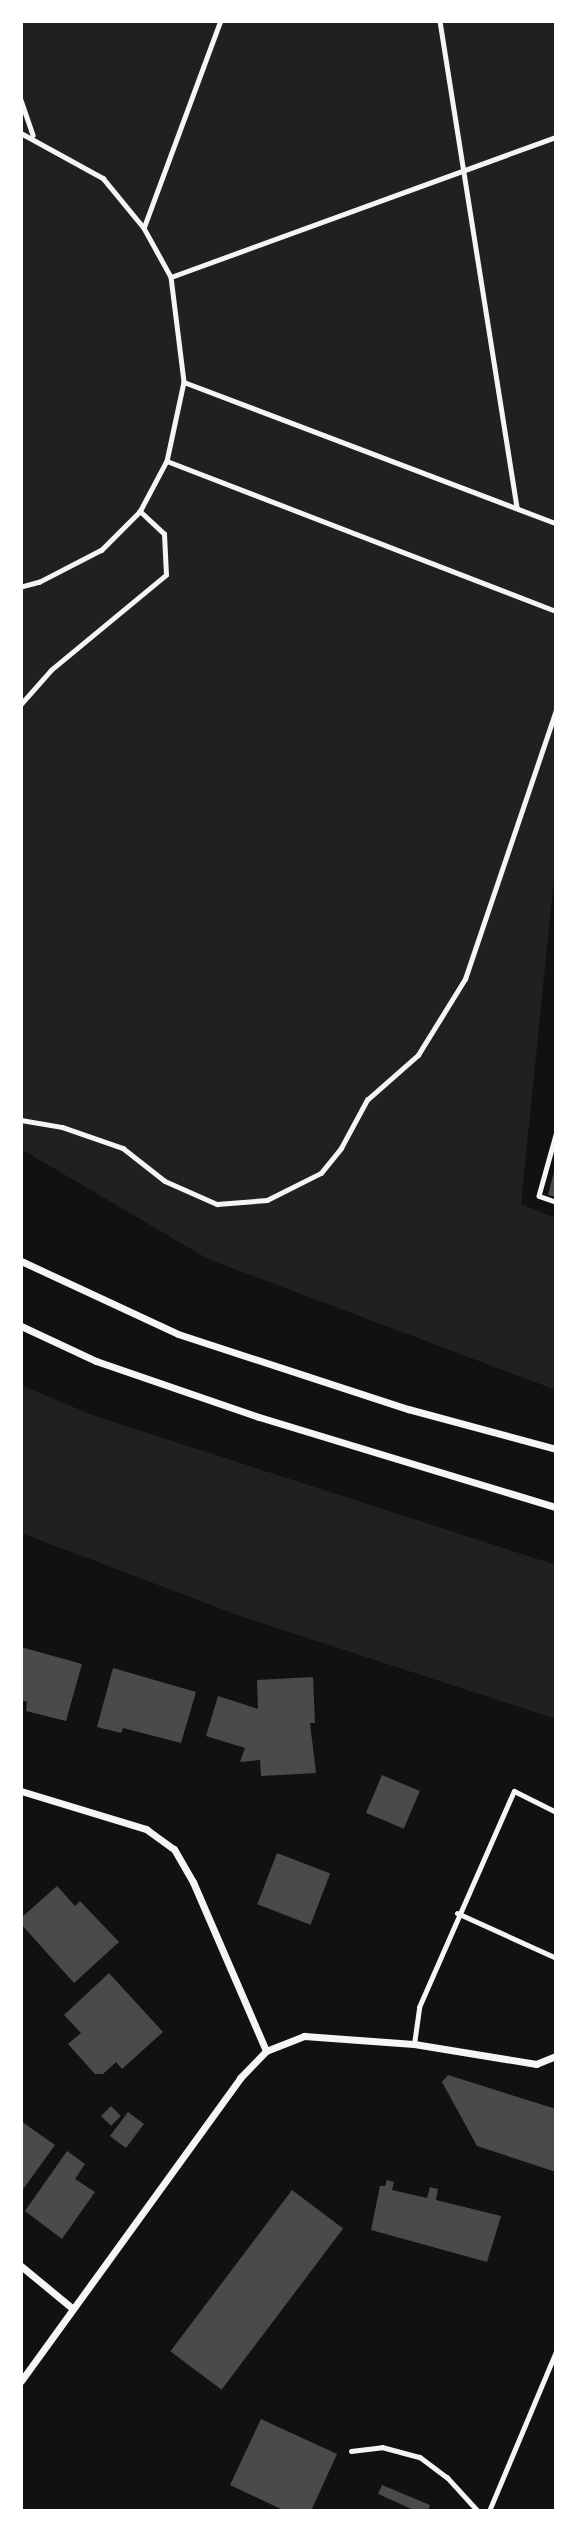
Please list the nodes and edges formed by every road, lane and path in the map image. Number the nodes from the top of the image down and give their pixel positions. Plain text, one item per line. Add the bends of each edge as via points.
1 (220, 21) edge
2 (440, 21) edge
3 (21, 100) edge
4 (21, 134) edge
5 (33, 136) junction
6 (556, 137) edge
7 (467, 169) junction
8 (144, 228) junction
9 (171, 276) junction
10 (184, 382) junction
11 (167, 461) junction
12 (517, 508) junction
13 (140, 512) junction
14 (556, 523) edge
15 (21, 587) edge
16 (556, 611) edge
17 (21, 704) edge
18 (556, 710) edge
19 (21, 1121) edge
20 (556, 1135) edge
21 (556, 1202) edge
22 (21, 1261) edge
23 (21, 1326) edge
24 (556, 1449) edge
25 (556, 1507) edge
26 (21, 1791) edge
27 (556, 1812) edge
28 (457, 1913) junction
29 (556, 1958) edge
30 (414, 2044) junction
31 (266, 2051) junction
32 (556, 2056) edge
33 (21, 2266) edge
34 (72, 2308) junction
35 (556, 2352) edge
36 (21, 2381) edge
37 (351, 2451) dead end
38 (478, 2511) edge
39 (488, 2511) edge

1 - 8 path
2 - 7 path
3 - 5 path
4 - 5 path
5 - 8 path via 103,178
6 - 7 path
7 - 9 path
7 - 12 path
8 - 9 path
9 - 10 path
10 - 11 path
10 - 12 path
11 - 13 path
11 - 16 path
12 - 14 path
13 - 15 path via 102,550
13 - 17 path via 164,534 166,575 51,670
18 - 19 path via 465,979 418,1055 367,1100 341,1148 321,1173 267,1200 217,1204 165,1181 122,1148 62,1127
20 - 21 path via 539,1196
22 - 24 street via 178,1334 408,1409
23 - 25 street via 96,1361 259,1417
26 - 31 street via 146,1829 174,1849 193,1882
27 - 28 lane via 514,1791
28 - 29 lane
28 - 30 lane via 419,2007
30 - 31 street via 304,2036
30 - 32 street via 536,2064
31 - 34 street via 240,2078
33 - 34 street
34 - 36 street
35 - 39 path
37 - 38 path via 382,2447 420,2457 447,2477

